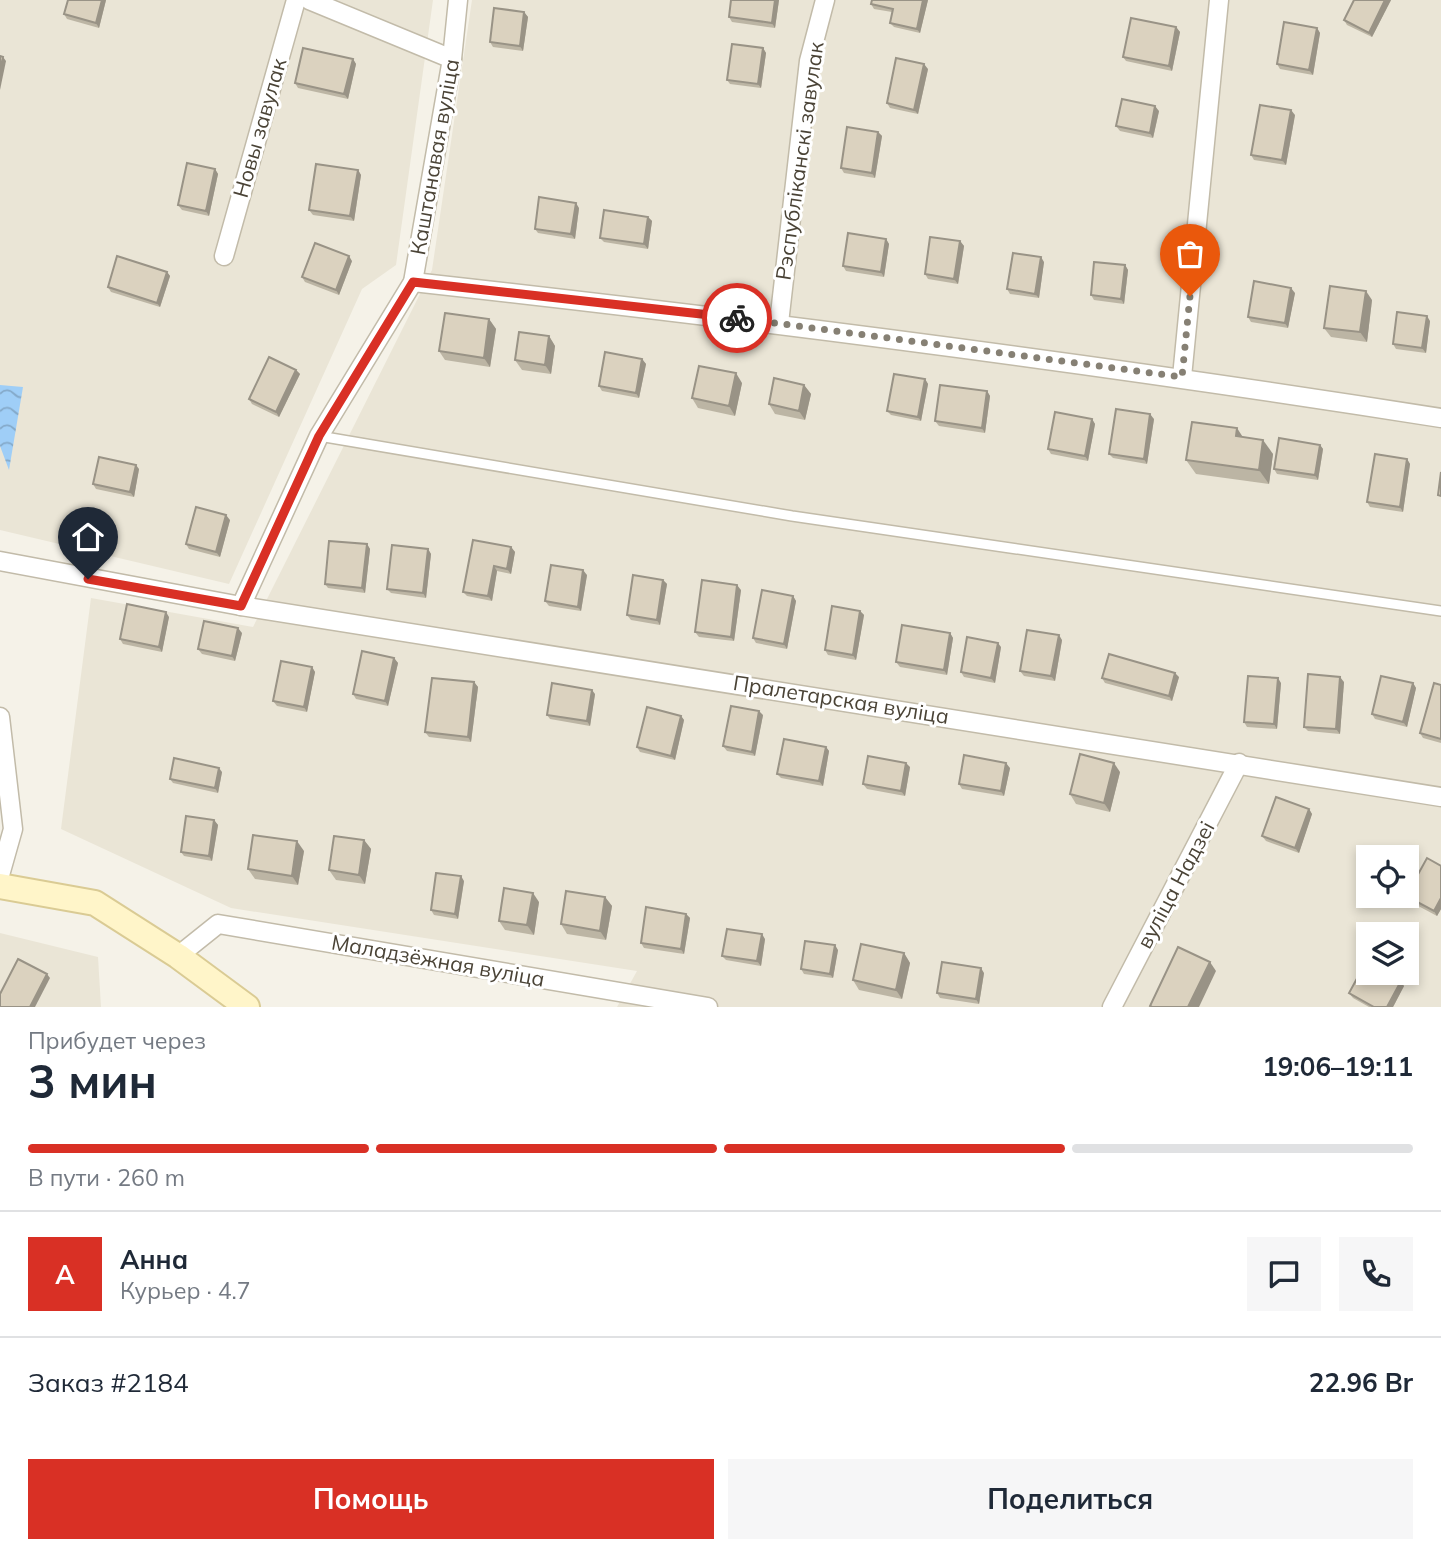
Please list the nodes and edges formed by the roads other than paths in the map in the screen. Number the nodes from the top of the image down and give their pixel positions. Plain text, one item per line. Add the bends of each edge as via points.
1 (296, 0) edge
2 (309, 0) edge
3 (458, 0) edge
4 (825, 0) edge
5 (1219, 0) edge
6 (452, 59) junction
7 (224, 256) dead end
8 (413, 282) junction
9 (779, 323) junction
10 (1182, 377) junction
11 (1441, 418) edge
12 (319, 436) junction
13 (4, 566) edge
14 (241, 606) junction
15 (1441, 611) edge
16 (0, 717) edge
17 (1239, 763) junction
18 (1441, 797) edge
19 (0, 875) edge
20 (0, 886) edge
21 (178, 956) junction
22 (247, 1007) edge
23 (708, 1007) edge
24 (1112, 1007) edge

1 - 7 street, Новы завулак
2 - 6 street
3 - 6 street, Каштанавая вуліца
4 - 9 street, Рэспубліканскі завулак via 809,61
5 - 10 street
6 - 8 street, Каштанавая вуліца
8 - 9 street
8 - 12 street, Каштанавая вуліца
9 - 10 street
10 - 11 street
12 - 14 street, Каштанавая вуліца
12 - 15 lane via 792,516
13 - 14 street, Пралетарская вуліца
14 - 17 street, Пралетарская вуліца
16 - 19 street via 13,829
17 - 18 street, Пралетарская вуліца
17 - 24 street, вуліца Надзеі
20 - 21 main road via 95,903
21 - 22 main road
21 - 23 street, Маладзёжная вуліца via 218,924

